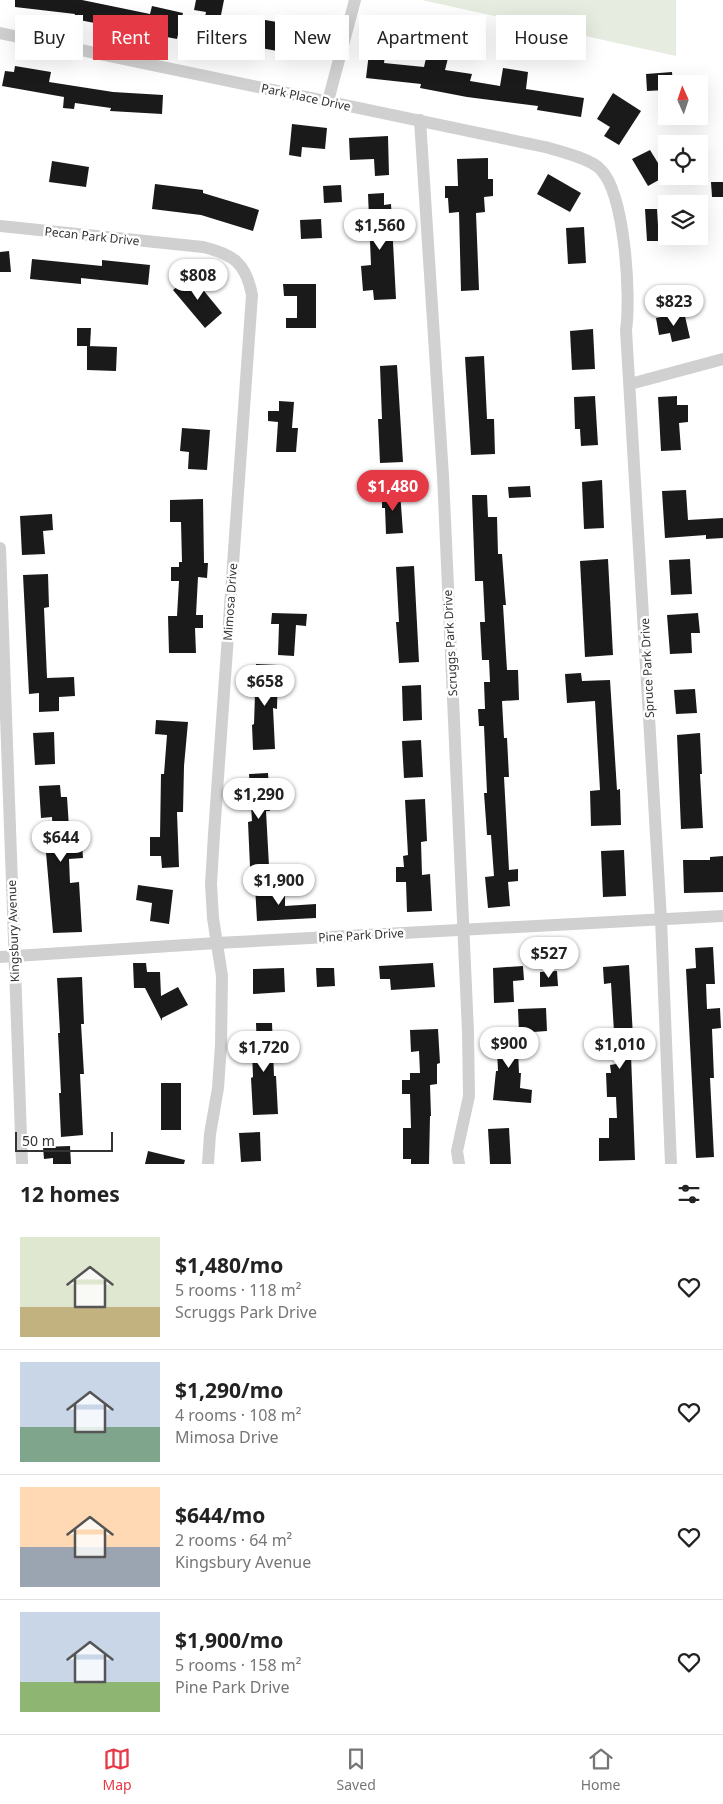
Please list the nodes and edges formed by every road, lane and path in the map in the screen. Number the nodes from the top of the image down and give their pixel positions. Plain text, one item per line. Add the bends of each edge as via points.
1 (355, 0) edge
2 (0, 33) edge
3 (328, 101) junction
4 (420, 120) junction
5 (606, 176) joint
6 (0, 226) edge
7 (240, 265) joint
8 (723, 359) edge
9 (630, 384) junction
10 (0, 548) edge
11 (723, 916) edge
12 (661, 919) junction
13 (463, 929) junction
14 (217, 943) junction
15 (14, 956) junction
16 (0, 957) edge
17 (22, 1164) edge
18 (208, 1164) edge
19 (459, 1164) edge
20 (671, 1164) edge

1 - 3 street
2 - 3 street, Park Place Drive
3 - 4 street, Park Place Drive
4 - 5 street, Park Place Drive via 545,147 579,158 600,168
4 - 13 street, Scruggs Park Drive via 443,476
5 - 9 street, Spruce Park Drive via 619,212 625,257
6 - 7 street, Pecan Park Drive via 203,247 220,251
7 - 14 street, Mimosa Drive via 249,279 252,295 211,884
8 - 9 street
9 - 12 street, Spruce Park Drive
10 - 15 street, Kingsbury Avenue
11 - 12 street, Pine Park Drive
12 - 13 street, Pine Park Drive
12 - 20 street, Spruce Park Drive
13 - 14 street, Pine Park Drive
13 - 19 street, Scruggs Park Drive via 469,1096 457,1151
14 - 15 street, Pine Park Drive
14 - 18 street, Mimosa Drive via 222,976 221,1045
15 - 16 street, Pine Park Drive
15 - 17 street, Kingsbury Avenue

